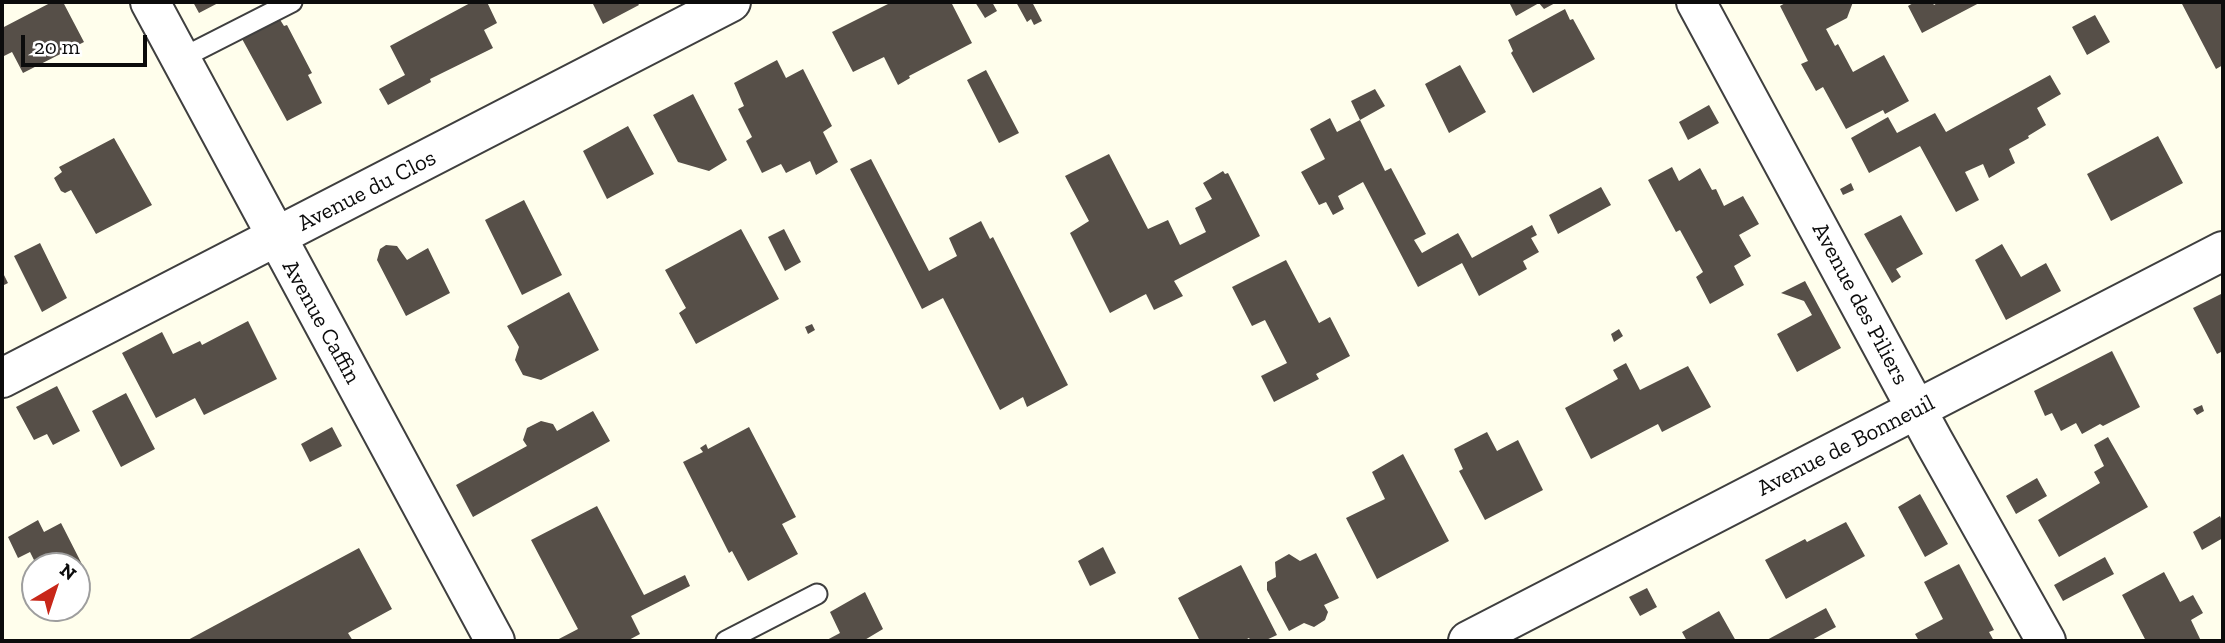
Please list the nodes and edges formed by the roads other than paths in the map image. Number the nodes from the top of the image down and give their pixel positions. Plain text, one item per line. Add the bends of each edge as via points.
1 (150, 2) edge
2 (292, 2) edge
3 (731, 2) edge
4 (1696, 2) edge
5 (180, 59) junction
6 (276, 239) junction
7 (2223, 251) edge
8 (2, 378) edge
9 (1917, 409) junction
10 (817, 594) dead end
11 (495, 641) edge
12 (726, 641) edge
13 (1468, 641) edge
14 (2046, 641) edge

1 - 5 street, Avenue Caffin
2 - 5 lane
3 - 6 street, Avenue du Clos
4 - 9 street, Avenue des Piliers
5 - 6 street, Avenue Caffin
6 - 8 street, Avenue du Clos
6 - 11 street, Avenue Caffin
7 - 9 street, Avenue de Bonneuil
9 - 13 street, Avenue de Bonneuil
9 - 14 street, Avenue des Piliers
10 - 12 lane

